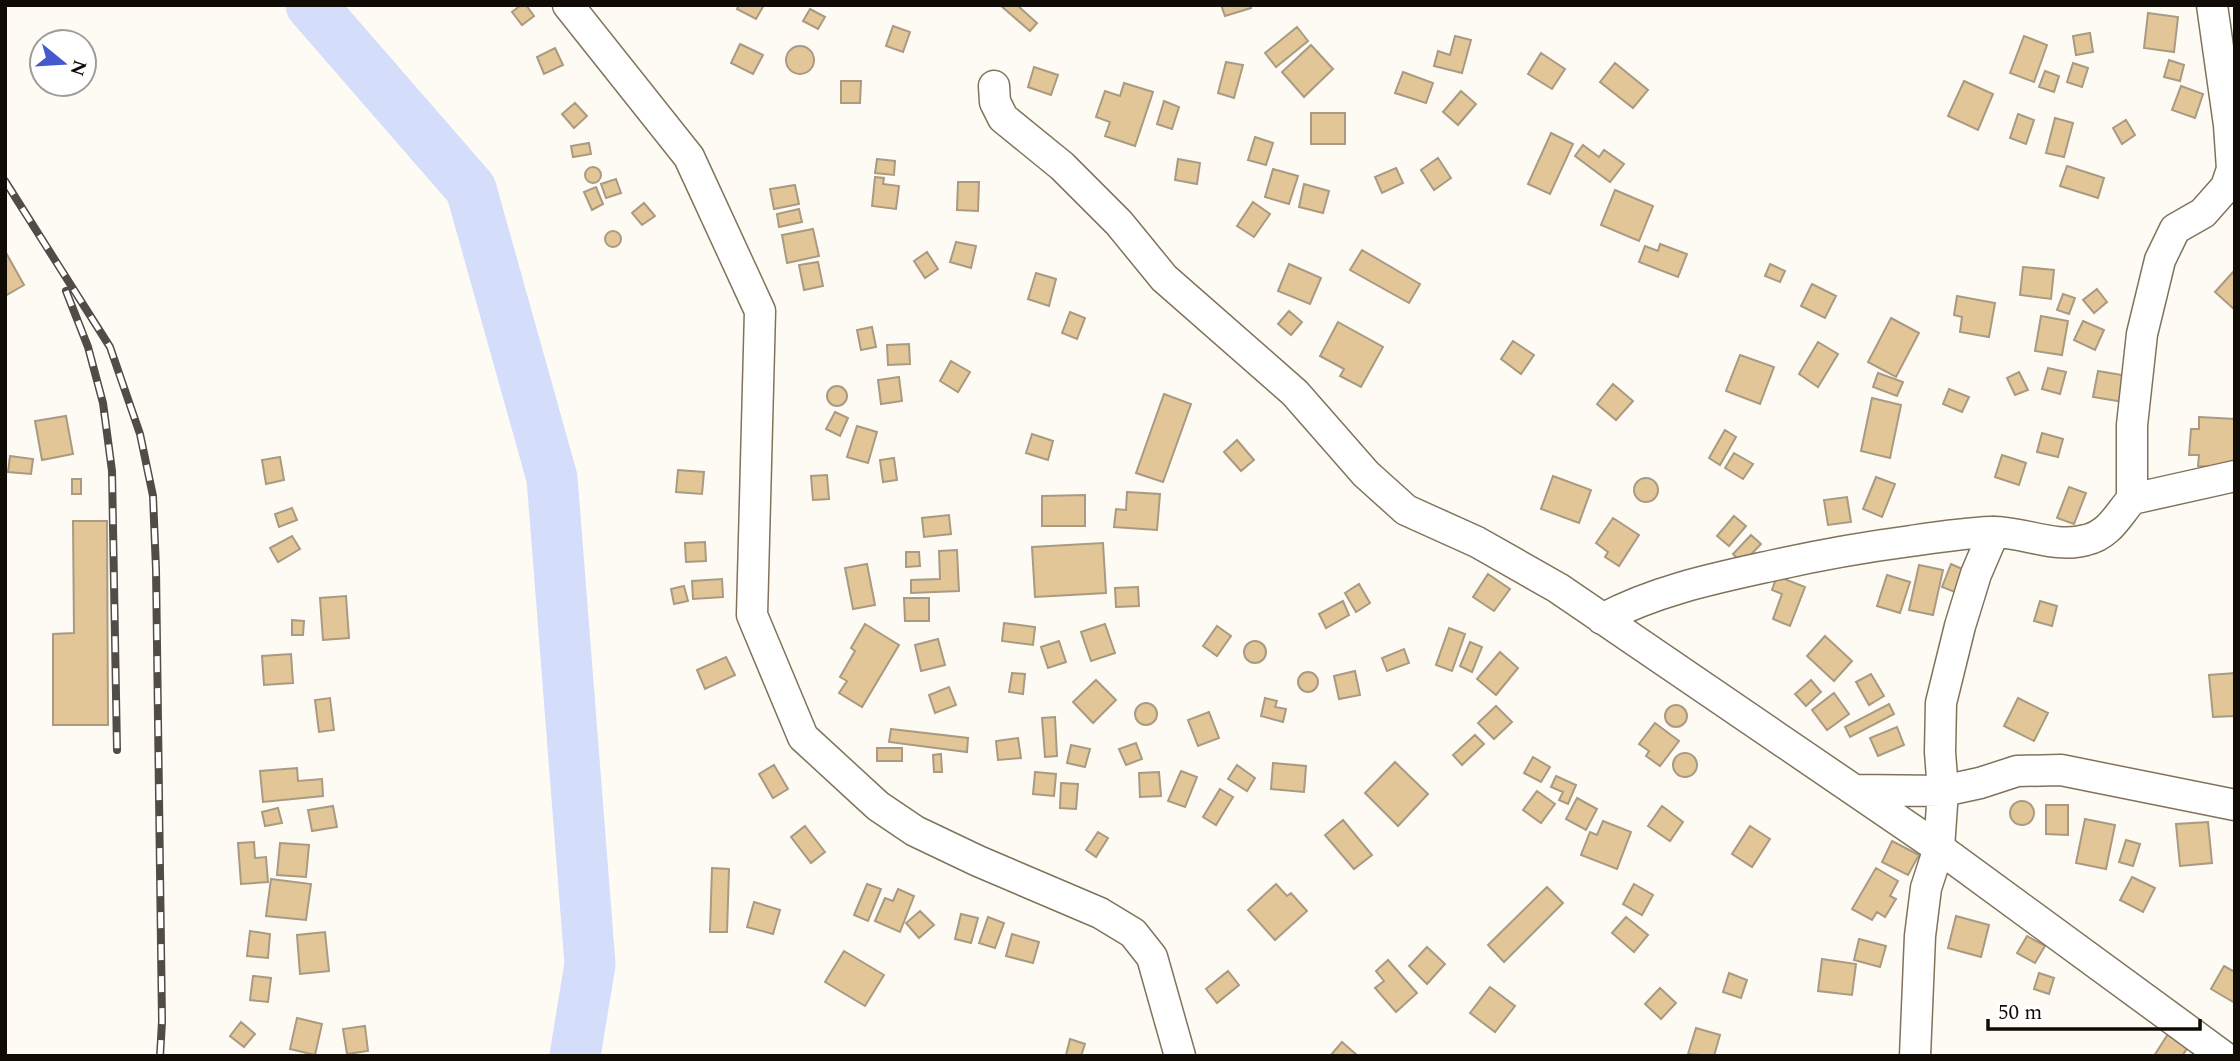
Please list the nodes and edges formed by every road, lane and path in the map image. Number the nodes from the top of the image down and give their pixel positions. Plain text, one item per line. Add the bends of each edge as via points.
1 (568, 5) edge
2 (2212, 5) edge
3 (994, 86) dead end
4 (2235, 476) edge
5 (2132, 499) junction
6 (1994, 532) junction
7 (1602, 619) junction
8 (1854, 790) junction
9 (1943, 791) junction
10 (2235, 805) edge
11 (1939, 848) junction
12 (1180, 1056) edge
13 (1915, 1056) edge
14 (2223, 1056) edge

1 - 12 street via 689,157 760,311 752,615 803,737 878,806 915,831 1100,913 1133,933 1152,957
2 - 5 street via 2232,169 2226,187 2203,213 2175,229 2160,260 2142,334 2132,425
3 - 7 street via 1003,118 1062,166 1164,278 1295,393 1366,474 1406,510 1477,542
4 - 5 street
5 - 6 street via 2109,529 2087,540 2059,543
6 - 7 street via 1836,552 1750,571 1658,594
6 - 9 street via 1976,574 1941,704
7 - 8 street
8 - 9 street
8 - 11 street
9 - 10 street via 2017,771 2061,770
9 - 11 street
11 - 13 street via 1926,888 1920,936
11 - 14 street

